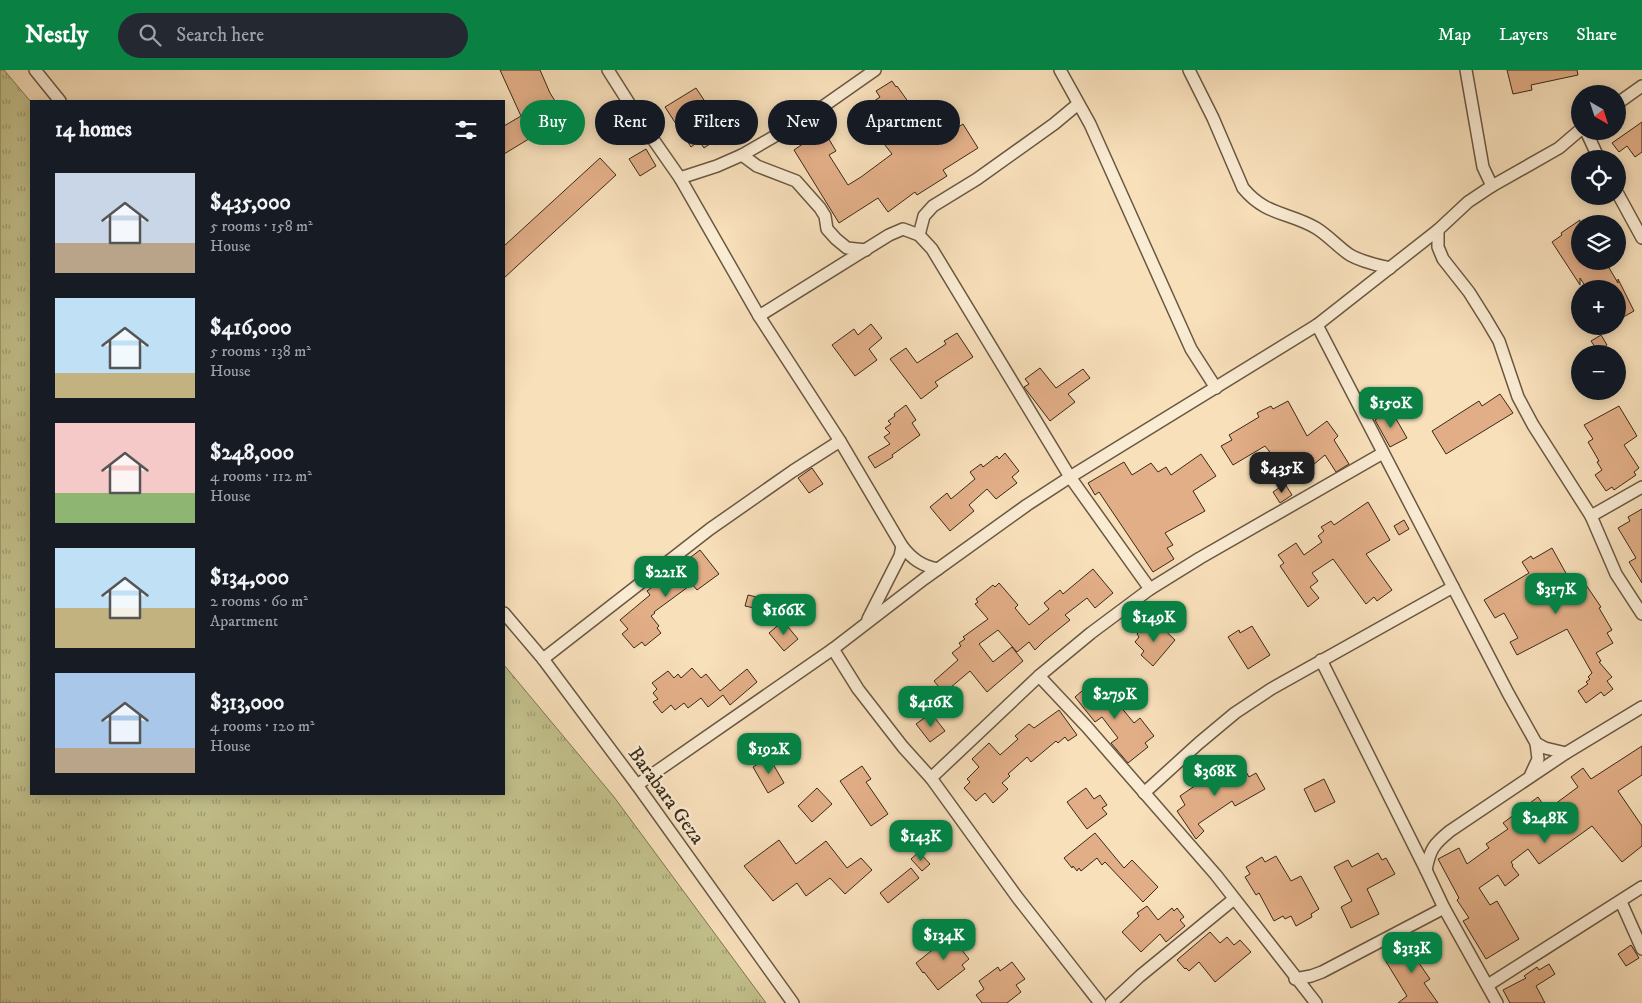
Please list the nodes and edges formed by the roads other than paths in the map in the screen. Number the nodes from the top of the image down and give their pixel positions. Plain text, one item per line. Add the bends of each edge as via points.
1 (35, 70) edge
2 (608, 70) edge
3 (875, 70) edge
4 (1060, 70) edge
5 (1189, 70) edge
6 (1466, 70) edge
7 (1642, 86) edge
8 (1626, 97) edge
9 (59, 100) edge
10 (1078, 104) junction
11 (1571, 137) edge
12 (742, 155) junction
13 (680, 178) junction
14 (1492, 186) junction
15 (1624, 205) edge
16 (1438, 230) junction
17 (919, 235) junction
18 (1642, 238) edge
19 (866, 250) junction
20 (1390, 268) junction
21 (759, 316) junction
22 (1317, 326) junction
23 (1216, 388) junction
24 (840, 441) junction
25 (1383, 454) junction
26 (1070, 477) junction
27 (1642, 487) edge
28 (1591, 516) junction
29 (902, 546) junction
30 (938, 569) junction
31 (1453, 587) junction
32 (1150, 589) junction
33 (505, 614) edge
34 (1642, 614) edge
35 (864, 625) junction
36 (832, 649) junction
37 (543, 659) junction
38 (1321, 660) junction
39 (1039, 676) junction
40 (1642, 706) edge
41 (1536, 743) junction
42 (1566, 753) junction
43 (1529, 777) junction
44 (931, 778) junction
45 (637, 786) junction
46 (1144, 793) junction
47 (1411, 839) junction
48 (1435, 844) junction
49 (1426, 870) junction
50 (1642, 888) edge
51 (1234, 899) junction
52 (1621, 902) junction
53 (1444, 908) junction
54 (1642, 949) edge
55 (1295, 978) junction
56 (1488, 985) junction
57 (793, 1003) edge
58 (1100, 1003) edge
59 (1112, 1003) edge
60 (1316, 1003) edge
61 (1497, 1003) edge

1 - 9 street
2 - 13 street
3 - 12 street via 808,117
4 - 10 street
5 - 20 street via 1250,197 1272,211 1315,227 1351,256
6 - 14 street via 1483,167
7 - 8 street
10 - 17 street via 984,174 933,206 924,216
10 - 23 street via 1090,124 1191,349
11 - 14 street
12 - 13 street
12 - 19 street via 757,166 796,181 820,208 827,230 836,239 847,248
13 - 21 street
14 - 16 street via 1468,202
15 - 18 street
16 - 20 street
16 - 28 street via 1438,247 1443,259 1469,292 1499,341 1518,397
17 - 19 street via 904,229
17 - 26 street via 932,249
19 - 21 street
20 - 22 street
21 - 24 street
22 - 23 street
22 - 25 street
23 - 26 street
24 - 29 street
24 - 37 street via 710,529
25 - 31 street
25 - 32 street
26 - 30 street
26 - 32 street
27 - 28 street
28 - 34 street via 1616,574
29 - 30 street via 918,562
29 - 35 street via 900,556
30 - 35 street
31 - 38 street
31 - 41 street
32 - 39 street
33 - 37 street, Barabara Geza
35 - 36 street
36 - 44 street via 858,689
36 - 45 street
37 - 45 street, Barabara Geza
38 - 46 street via 1236,713
38 - 47 street
39 - 44 street
39 - 46 street
40 - 42 street
41 - 42 street
41 - 43 street via 1538,759
42 - 43 street
43 - 48 street
44 - 58 street via 1017,897
45 - 57 street, Barabara Geza
46 - 51 street
47 - 48 street via 1424,845
47 - 49 street
48 - 49 street
49 - 53 street
50 - 52 street
51 - 55 street
51 - 59 street
52 - 54 street
52 - 56 street
53 - 55 street via 1322,972
53 - 56 street
55 - 60 street
56 - 61 street

